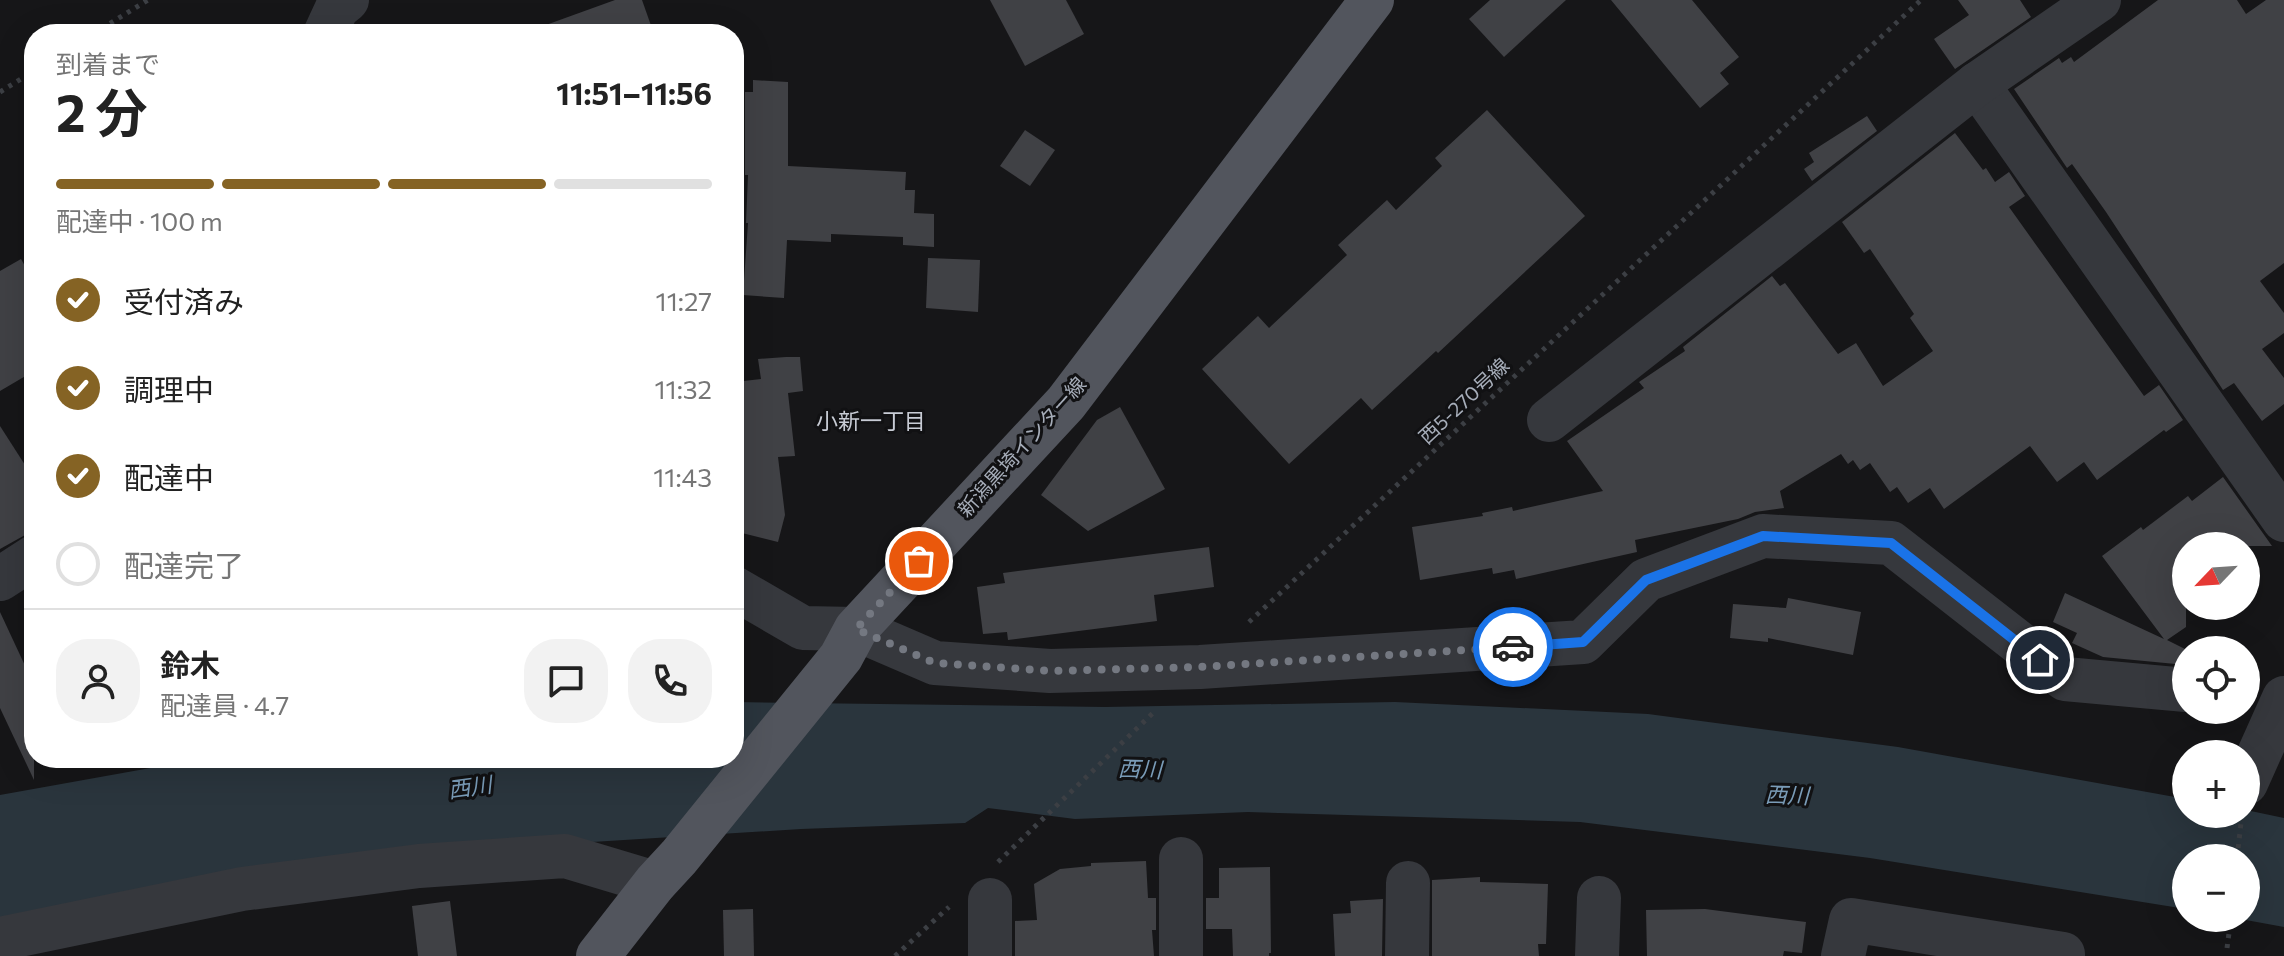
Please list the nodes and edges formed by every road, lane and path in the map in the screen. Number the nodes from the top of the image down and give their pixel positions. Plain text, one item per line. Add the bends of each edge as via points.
1 (148, 0) edge
2 (347, 0) edge
3 (1372, 0) edge
4 (1921, 0) edge
5 (2099, 0) edge
6 (109, 24) edge
7 (330, 24) edge
8 (24, 77) edge
9 (1977, 84) junction
10 (0, 92) edge
11 (1549, 420) dead end
12 (2284, 520) edge
13 (24, 563) edge
14 (0, 579) edge
15 (744, 594) edge
16 (1247, 624) dead end
17 (849, 643) junction
18 (2172, 689) edge
19 (2274, 698) edge
20 (1156, 710) dead end
21 (2260, 740) edge
22 (1033, 829) dead end
23 (1181, 859) dead end
24 (667, 870) junction
25 (1408, 883) dead end
26 (1599, 898) dead end
27 (990, 900) dead end
28 (2229, 932) edge
29 (0, 939) edge
30 (2227, 948) dead end
31 (598, 956) edge
32 (990, 956) edge
33 (1181, 956) edge
34 (1407, 956) edge
35 (1597, 956) edge
36 (1843, 956) edge
37 (2063, 956) edge

1 - 6 path
2 - 7 street
3 - 17 main road, 新潟黒埼インター線 via 1066,403
4 - 16 path, 西5-270号線
5 - 9 street
8 - 10 path
9 - 11 street
9 - 12 street
13 - 14 street
15 - 17 street via 803,628
17 - 18 street via 935,663 1050,671 1200,667 1583,642 1646,580 1763,536 1891,543 2065,679
17 - 24 main road, 新潟黒埼インター線
19 - 21 street
20 - 22 path
23 - 33 street
24 - 29 street via 565,856 419,866 242,889
24 - 31 main road, 新潟黒埼インター線
25 - 34 street
26 - 35 street
27 - 32 street
28 - 30 path
36 - 37 street via 1851,920

